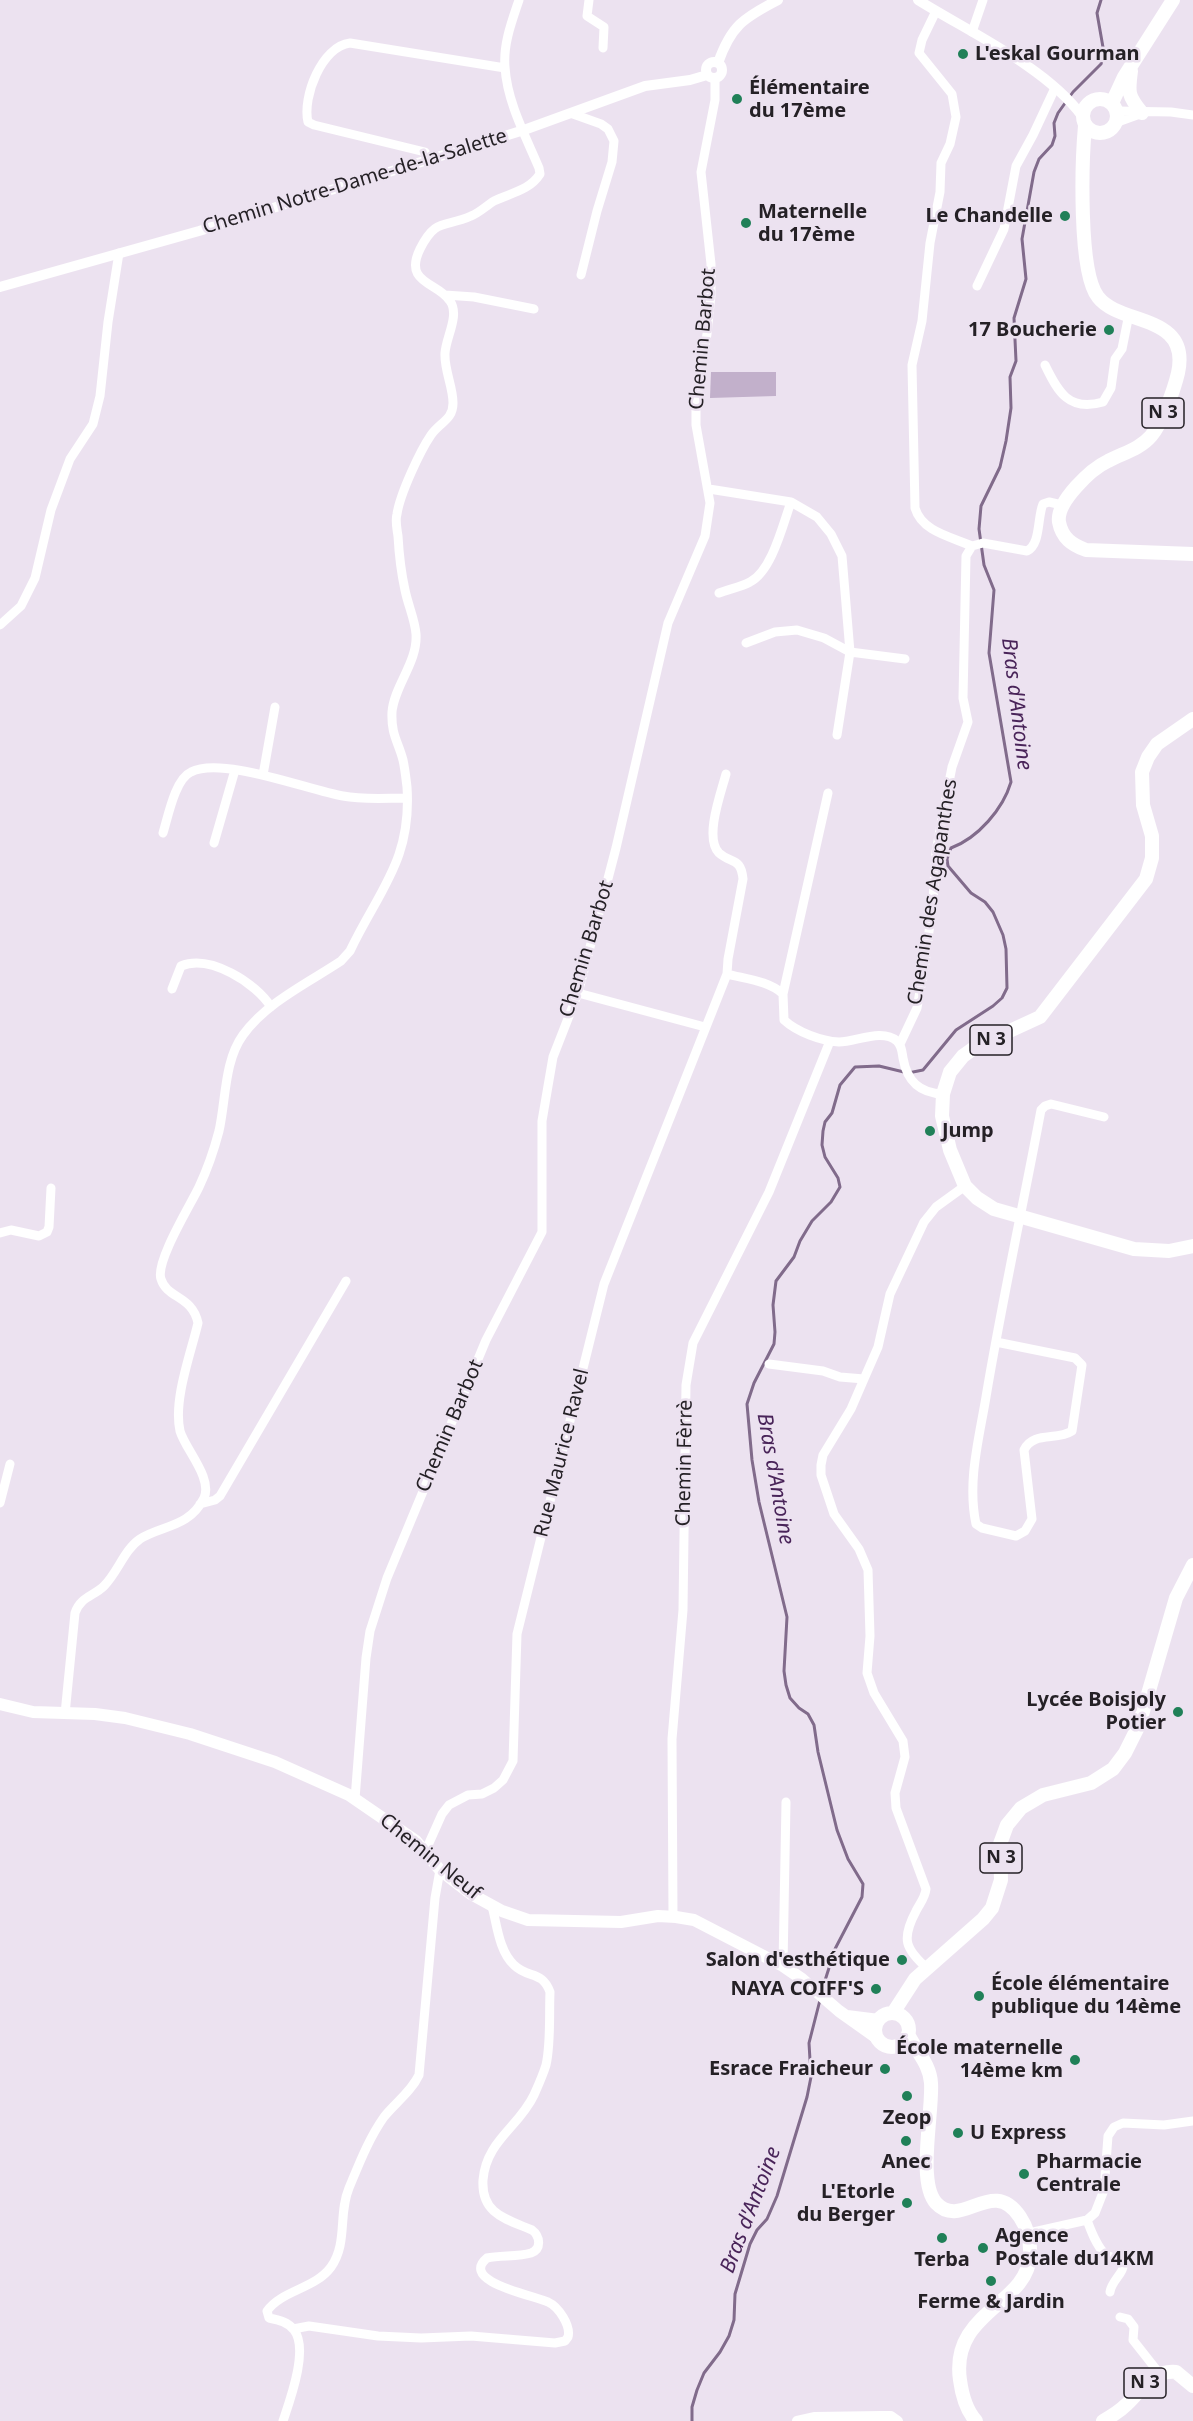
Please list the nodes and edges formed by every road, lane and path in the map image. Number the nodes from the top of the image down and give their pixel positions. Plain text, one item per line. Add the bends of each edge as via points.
1 (519, 0) edge
2 (589, 0) edge
3 (778, 0) edge
4 (918, 0) edge
5 (983, 0) edge
6 (1173, 0) edge
7 (936, 11) junction
8 (972, 33) junction
9 (603, 48) dead end
10 (1133, 62) junction
11 (505, 68) junction
12 (711, 76) junction
13 (1058, 91) junction
14 (1111, 109) junction
15 (1142, 113) junction
16 (573, 114) junction
17 (1193, 115) edge
18 (1084, 116) junction
19 (524, 130) junction
20 (1100, 133) junction
21 (429, 159) junction
22 (1082, 159) junction
23 (119, 253) junction
24 (581, 275) dead end
25 (977, 286) dead end
26 (0, 287) edge
27 (445, 296) junction
28 (534, 309) dead end
29 (1129, 314) junction
30 (1046, 365) dead end
31 (709, 489) junction
32 (791, 502) junction
33 (1062, 505) junction
34 (972, 546) junction
35 (1193, 554) edge
36 (719, 593) dead end
37 (0, 626) edge
38 (746, 643) dead end
39 (850, 652) junction
40 (905, 659) dead end
41 (275, 708) dead end
42 (1193, 719) edge
43 (837, 735) dead end
44 (235, 770) junction
45 (726, 774) dead end
46 (263, 775) junction
47 (828, 793) dead end
48 (407, 798) junction
49 (163, 833) dead end
50 (214, 843) dead end
51 (727, 974) junction
52 (172, 989) dead end
53 (578, 993) junction
54 (783, 994) junction
55 (271, 1007) junction
56 (705, 1028) junction
57 (830, 1041) junction
58 (900, 1044) junction
59 (943, 1094) junction
60 (1104, 1117) dead end
61 (965, 1186) junction
62 (51, 1188) dead end
63 (1021, 1216) junction
64 (0, 1233) edge
65 (1193, 1246) edge
66 (346, 1281) dead end
67 (996, 1342) junction
68 (769, 1364) dead end
69 (864, 1379) junction
70 (10, 1464) dead end
71 (0, 1503) edge
72 (200, 1504) junction
73 (1193, 1554) edge
74 (1193, 1565) edge
75 (0, 1704) edge
76 (65, 1714) junction
77 (1125, 1754) junction
78 (355, 1800) junction
79 (786, 1802) dead end
80 (424, 1852) junction
81 (440, 1870) junction
82 (492, 1906) junction
83 (673, 1917) junction
84 (783, 1966) junction
85 (926, 1971) junction
86 (893, 2013) junction
87 (846, 2016) junction
88 (879, 2020) junction
89 (908, 2028) junction
90 (878, 2038) junction
91 (898, 2045) junction
92 (930, 2091) junction
93 (1193, 2121) edge
94 (1087, 2220) junction
95 (1029, 2233) junction
96 (1110, 2292) dead end
97 (1120, 2317) dead end
98 (293, 2329) junction
99 (1159, 2373) junction
100 (1193, 2386) edge
101 (283, 2421) edge
102 (797, 2421) edge
103 (898, 2421) edge
104 (976, 2421) edge
105 (1103, 2421) edge

1 - 11 street via 506,47
2 - 9 street via 587,16 604,27
3 - 12 street via 733,29 718,63 708,65
4 - 7 street
5 - 8 street
6 - 10 main road
7 - 8 street
7 - 34 street via 919,53 952,93 956,117 941,164 922,321 912,364 915,508 927,527
8 - 13 street
10 - 14 main road
10 - 15 main road via 1128,90
11 - 19 street
11 - 21 street via 350,43 333,49 312,82 308,122 425,153
12 - 16 street, Chemin Notre-Dame-de-la-Salette via 645,86
12 - 31 street, Chemin Barbot via 715,100 700,172 709,232 711,295 696,403 696,425
13 - 18 street
13 - 25 street via 1016,166 1004,229
14 - 15 street
14 - 18 main road via 1095,99
14 - 20 main road via 1109,130
15 - 17 street
16 - 19 street, Chemin Notre-Dame-de-la-Salette
16 - 24 street via 601,124 614,141 612,162
18 - 20 main road
18 - 22 main road, N 3
19 - 21 street, Chemin Notre-Dame-de-la-Salette
19 - 27 street via 539,168 537,179 471,216 441,224 431,231 420,249 416,262 421,278
20 - 22 main road
21 - 23 street, Chemin Notre-Dame-de-la-Salette
22 - 29 main road, N 3 via 1090,279 1104,304
23 - 26 street, Chemin Notre-Dame-de-la-Salette
23 - 37 street via 93,424 70,459 51,510 34,578 21,606
27 - 28 street via 474,297
27 - 48 street via 454,314 445,354 453,410 430,436 396,517 405,591 416,635 414,651 392,709
29 - 30 street via 1111,388 1103,402 1086,405 1065,397 1056,388
29 - 33 main road, N 3 via 1170,335 1179,352 1178,372 1159,425 1151,436 1097,468
31 - 32 street
31 - 53 street, Chemin Barbot via 705,536 668,623
32 - 36 street via 765,567 753,581
32 - 39 street via 817,517 842,556
33 - 34 street via 1043,504 1034,547 1027,551 983,543
33 - 35 main road via 1059,518 1065,537 1086,550
34 - 58 street, Chemin des Agapanthes via 966,556 963,635 963,698 968,722 952,767 936,852 917,1008
38 - 39 street via 776,632 797,630
39 - 40 street
39 - 43 street
41 - 46 street
42 - 59 main road, N 3 via 1157,744 1142,772 1143,805 1152,836 1152,858 1146,879 1040,1017 963,1056 950,1072
44 - 46 street
44 - 49 street via 201,769 185,776
44 - 50 street
45 - 51 street, Rue Maurice Ravel via 713,837 719,853 742,868 743,879
46 - 48 street via 345,797
47 - 54 street
48 - 55 street via 407,824 396,865 350,951
51 - 54 street via 770,985
51 - 56 street, Rue Maurice Ravel
52 - 55 street via 181,966 197,962 247,982 263,994
53 - 56 street
53 - 78 street, Chemin Barbot via 553,1057 542,1121 543,1232 486,1340 370,1631
54 - 57 street via 784,1020 791,1027
55 - 72 street via 252,1024 236,1047 207,1167 160,1269 168,1290 188,1303 198,1323 178,1413 181,1434 205,1483
56 - 80 street, Rue Maurice Ravel via 604,1284 517,1634 513,1761 494,1788 449,1805
57 - 58 street via 884,1036
57 - 83 street, Chemin Fèrrè via 769,1192 689,1356 683,1610 672,1739
58 - 59 street via 905,1069 913,1083 921,1090
59 - 61 main road, N 3 via 946,1137
60 - 63 street via 1051,1104 1041,1110
61 - 63 main road, N 3 via 994,1209
61 - 69 street via 936,1207 924,1222 890,1293 878,1347
62 - 64 street via 47,1232 39,1236 11,1230
63 - 65 main road, N 3 via 1134,1249 1168,1251
63 - 67 street
66 - 72 street via 220,1496
67 - 67 street via 1075,1358 1082,1365 1072,1431 1033,1440 1024,1450 1032,1519 1025,1531 1016,1536 976,1524 972,1506 973,1476
68 - 69 street
69 - 85 street via 823,1455 821,1475 834,1514 859,1549 868,1570 867,1673 874,1694 903,1741 896,1808 926,1889 906,1941
70 - 71 street
72 - 76 street via 192,1515 174,1526 137,1542 103,1587 80,1604 75,1613
73 - 77 main road via 1166,1597
74 - 77 main road, N 3 via 1176,1598 1139,1725
75 - 76 main road, Chemin Neuf
76 - 78 main road, Chemin Neuf via 111,1716 199,1737 274,1761
77 - 85 main road, N 3 via 1091,1783 1043,1795 1021,1808 1006,1825 1000,1844 1001,1880 992,1908
78 - 80 main road, Chemin Neuf via 416,1841
79 - 84 street
80 - 81 main road, Chemin Neuf
81 - 82 main road, Chemin Neuf
81 - 98 street via 419,2075 374,2133 348,2190 337,2258 323,2276 267,2311 269,2318 283,2321
82 - 83 main road, Chemin Neuf via 528,1920 542,1921 621,1922
82 - 98 street via 506,1956 525,1973 546,1981 550,1992 546,2065 533,2098 491,2150 482,2192 492,2211 537,2235 537,2249 487,2258 480,2269 484,2276 502,2286 548,2301 557,2308 568,2337 555,2343 471,2336 378,2336 309,2326
83 - 84 main road, Chemin Neuf via 694,1920
84 - 87 main road, Chemin Neuf
85 - 86 main road, N 3 via 915,1979
85 - 89 main road, N 3 via 909,2003
86 - 88 main road
86 - 89 main road via 901,2016
87 - 88 main road
87 - 90 main road, Chemin Neuf
88 - 90 main road
89 - 91 main road, N 3
89 - 92 main road via 927,2065
90 - 91 main road via 889,2046
91 - 92 main road via 910,2056
92 - 95 main road via 927,2172 929,2192 935,2203 951,2212 984,2201 1005,2203 1015,2210
93 - 94 street via 1164,2126 1123,2123 1114,2127 1108,2136 1100,2205
94 - 95 street
94 - 96 street via 1104,2253 1123,2265
95 - 104 main road via 1026,2272 980,2318 961,2351 961,2390
97 - 99 street via 1134,2326 1136,2347
98 - 101 street via 300,2349
99 - 100 main road, N 3 via 1176,2372
99 - 105 main road, N 3
102 - 103 street via 881,2416

